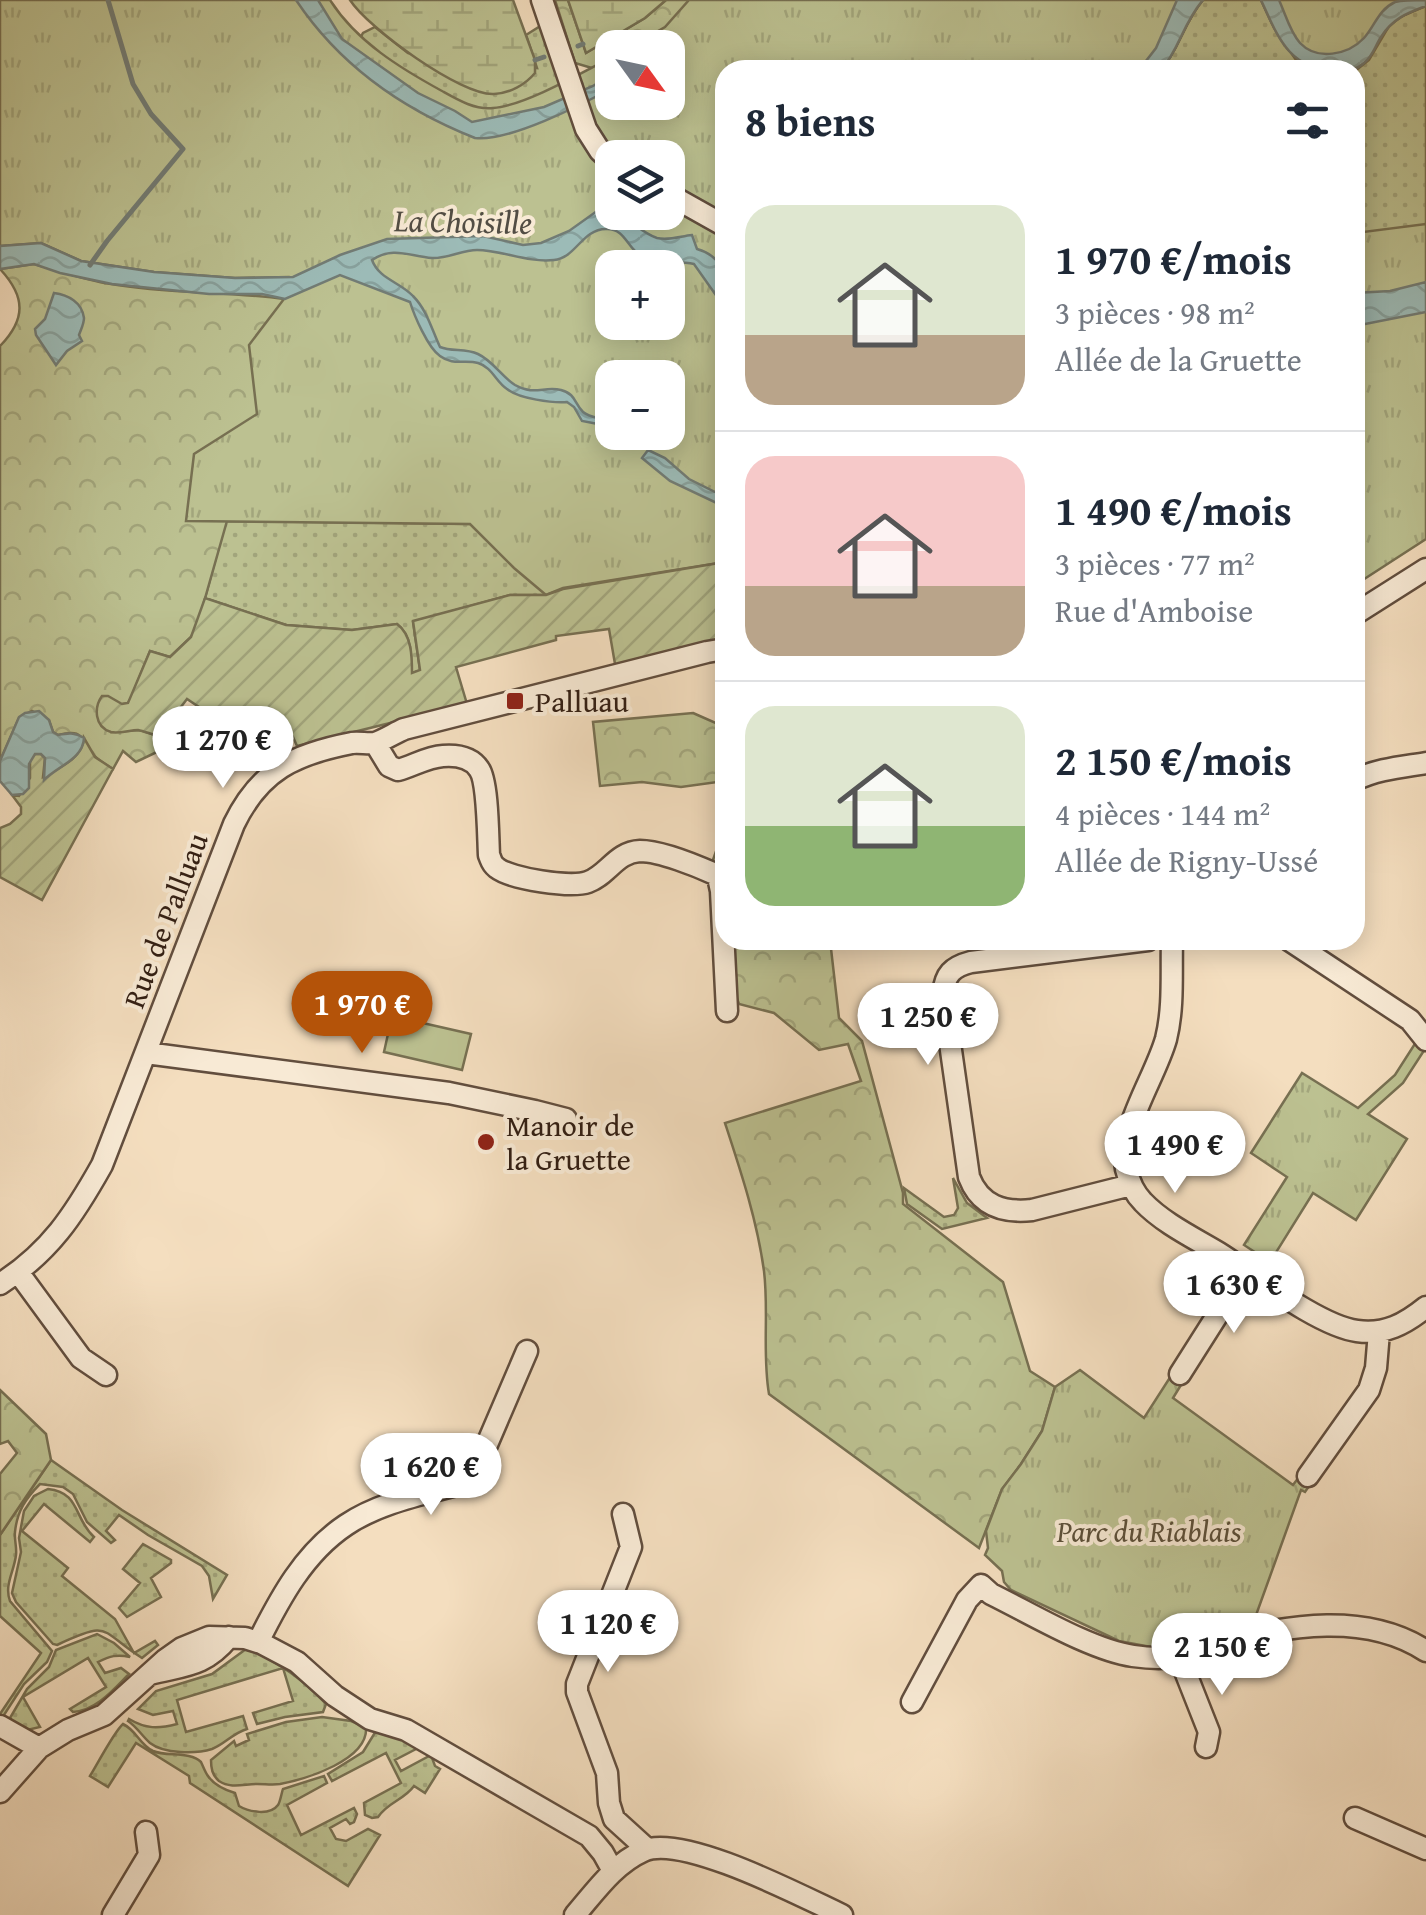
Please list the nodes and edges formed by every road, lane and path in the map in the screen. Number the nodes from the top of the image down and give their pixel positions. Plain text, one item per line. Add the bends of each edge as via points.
1 (542, 0) edge
2 (595, 144) edge
3 (685, 204) edge
4 (715, 220) edge
5 (1426, 569) edge
6 (1365, 608) edge
7 (715, 651) edge
8 (375, 742) junction
9 (1426, 762) edge
10 (1365, 776) edge
11 (715, 875) edge
12 (725, 950) edge
13 (1068, 950) edge
14 (1172, 950) edge
15 (1303, 950) edge
16 (728, 1011) dead end
17 (1426, 1040) edge
18 (146, 1053) junction
19 (566, 1119) dead end
20 (1131, 1186) junction
21 (1246, 1270) junction
22 (18, 1272) junction
23 (0, 1284) edge
24 (1426, 1306) edge
25 (1379, 1332) junction
26 (527, 1350) dead end
27 (1180, 1374) dead end
28 (106, 1375) dead end
29 (1308, 1476) dead end
30 (623, 1514) dead end
31 (258, 1642) junction
32 (1426, 1650) edge
33 (1179, 1656) junction
34 (912, 1702) dead end
35 (0, 1726) edge
36 (1206, 1747) dead end
37 (39, 1748) junction
38 (0, 1792) edge
39 (1355, 1818) dead end
40 (146, 1832) dead end
41 (647, 1849) junction
42 (1426, 1849) edge
43 (613, 1871) junction
44 (113, 1915) edge
45 (574, 1915) edge
46 (842, 1915) edge

1 - 2 street
3 - 4 street
5 - 6 street
7 - 8 street, Rue de Palluau via 404,729
8 - 11 street via 398,770 446,756 476,765 490,860 503,872 582,884 618,857 643,851
8 - 18 street, Rue de Palluau via 303,756 274,771 247,799
9 - 10 street
12 - 16 street
13 - 20 street via 971,962 948,972 943,994 969,1177 995,1207 1018,1212
14 - 20 street via 1168,1026 1126,1146
15 - 17 street via 1410,1020
18 - 19 street via 450,1093
18 - 22 street, Rue de Palluau via 88,1191 53,1241
20 - 21 street via 1152,1210
21 - 25 street via 1340,1328
21 - 27 street
22 - 23 street, Rue de Palluau
22 - 28 street via 81,1358
24 - 25 street
25 - 29 street via 1369,1390
26 - 31 street via 473,1477 347,1524 296,1573
30 - 41 street via 630,1547 576,1692 607,1773 614,1819
31 - 37 street via 224,1637 207,1659 148,1674 104,1715
31 - 43 street via 297,1662 370,1718 406,1730 589,1836
32 - 33 street via 1369,1629 1313,1626
33 - 34 street via 1108,1650 981,1585
33 - 36 street via 1208,1732
35 - 37 street
37 - 38 street
39 - 42 street
40 - 44 street via 150,1855
41 - 43 street
41 - 46 street via 714,1858
43 - 45 street

